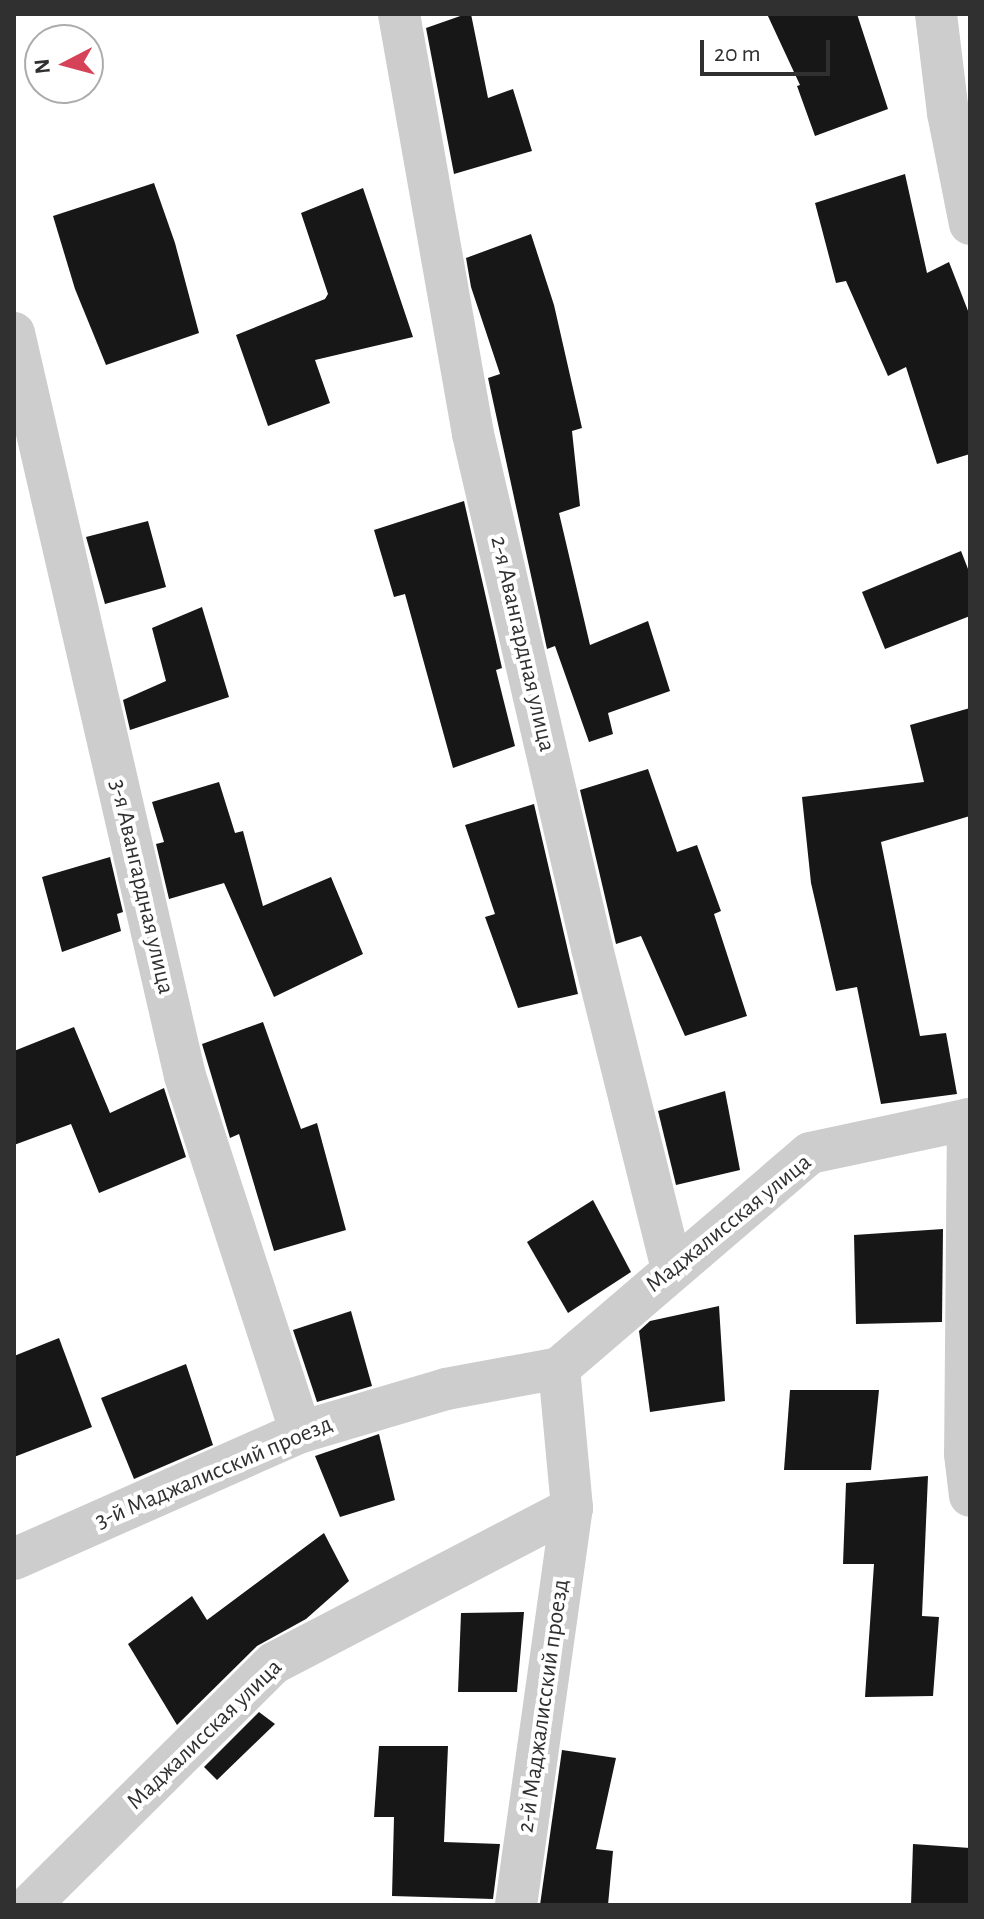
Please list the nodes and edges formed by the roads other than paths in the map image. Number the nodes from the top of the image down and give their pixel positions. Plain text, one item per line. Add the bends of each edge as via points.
1 (399, 14) edge
2 (936, 14) edge
3 (970, 224) edge
4 (14, 333) edge
5 (969, 1119) edge
6 (672, 1268) junction
7 (559, 1368) junction
8 (301, 1432) junction
9 (970, 1496) edge
10 (572, 1508) junction
11 (14, 1559) edge
12 (30, 1905) edge
13 (516, 1905) edge

1 - 6 street, 2-я Авангардная улица via 473,434
2 - 3 street
4 - 8 street, 3-я Авангардная улица via 185,1076
5 - 6 street, Маджалисская улица via 810,1153
5 - 9 street via 965,1454
6 - 7 street, Маджалисская улица
7 - 8 street, 3-й Маджалисский проезд via 446,1389
7 - 10 street, 2-й Маджалисский проезд
8 - 11 street, 3-й Маджалисский проезд
10 - 12 street, Маджалисская улица via 274,1663
10 - 13 street, 2-й Маджалисский проезд

